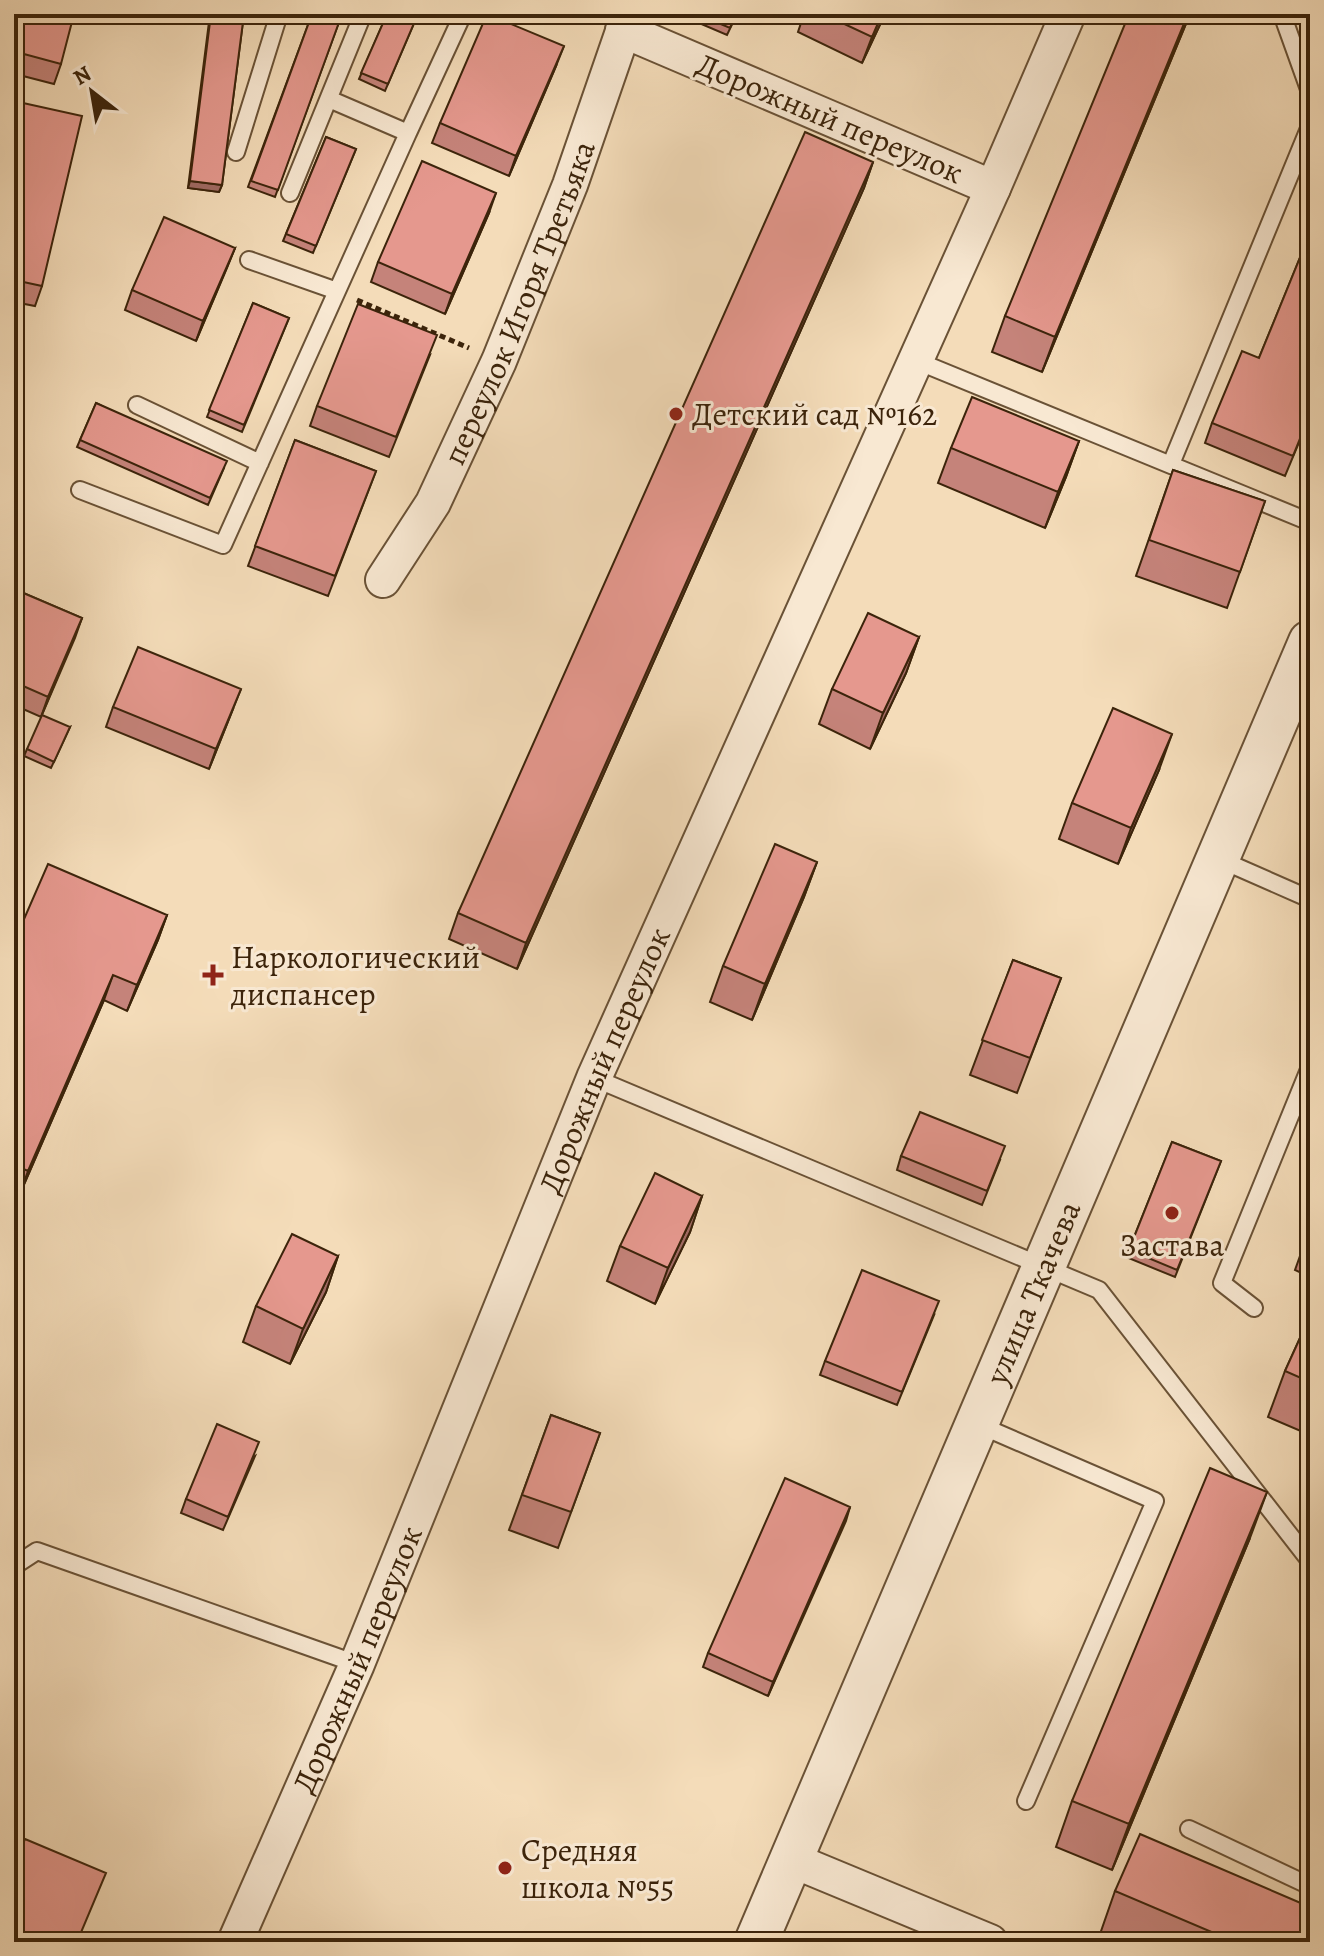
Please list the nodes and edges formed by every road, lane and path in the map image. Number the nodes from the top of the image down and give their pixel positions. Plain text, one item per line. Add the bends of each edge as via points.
1 (279, 14) edge
2 (363, 14) edge
3 (463, 14) edge
4 (1068, 14) edge
5 (1282, 14) edge
6 (626, 22) edge
7 (1310, 92) edge
8 (329, 99) junction
9 (1310, 126) edge
10 (408, 133) junction
11 (236, 152) dead end
12 (993, 188) junction
13 (290, 193) dead end
14 (249, 260) dead end
15 (337, 291) junction
16 (499, 361) junction
17 (917, 361) junction
18 (137, 405) dead end
19 (260, 463) junction
20 (1171, 464) junction
21 (80, 490) dead end
22 (1310, 522) edge
23 (383, 580) dead end
24 (1310, 642) edge
25 (1219, 859) junction
26 (1310, 899) edge
27 (1310, 1067) edge
28 (594, 1078) junction
29 (1042, 1265) junction
30 (1254, 1308) dead end
31 (975, 1423) junction
32 (1310, 1561) edge
33 (14, 1566) edge
34 (357, 1664) junction
35 (1026, 1801) dead end
36 (1189, 1829) dead end
37 (792, 1860) junction
38 (1310, 1886) edge
39 (235, 1942) edge
40 (756, 1942) edge
41 (990, 1942) edge

1 - 11 lane
2 - 8 lane
3 - 10 lane
4 - 12 street, Дорожный переулок
5 - 7 lane
6 - 12 street, Дорожный переулок
6 - 16 street, переулок Игоря Третьяка via 570,185
8 - 10 lane
8 - 13 lane
9 - 20 lane
10 - 15 lane
12 - 17 street, Дорожный переулок
14 - 15 lane
15 - 16 path
15 - 19 lane
16 - 23 street, переулок Игоря Третьяка via 433,503
17 - 20 lane
17 - 28 street, Дорожный переулок
18 - 19 lane
19 - 21 lane via 223,545
20 - 22 lane
24 - 25 street, улица Ткачева
25 - 26 lane
25 - 29 street, улица Ткачева
27 - 30 lane via 1222,1283
28 - 29 lane
28 - 34 street, Дорожный переулок
29 - 31 street, улица Ткачева
29 - 32 lane via 1099,1290
31 - 35 lane via 1155,1501
31 - 37 street, улица Ткачева
33 - 34 lane via 37,1551
34 - 39 street, Дорожный переулок
36 - 38 lane
37 - 40 street, улица Ткачева
37 - 41 street

